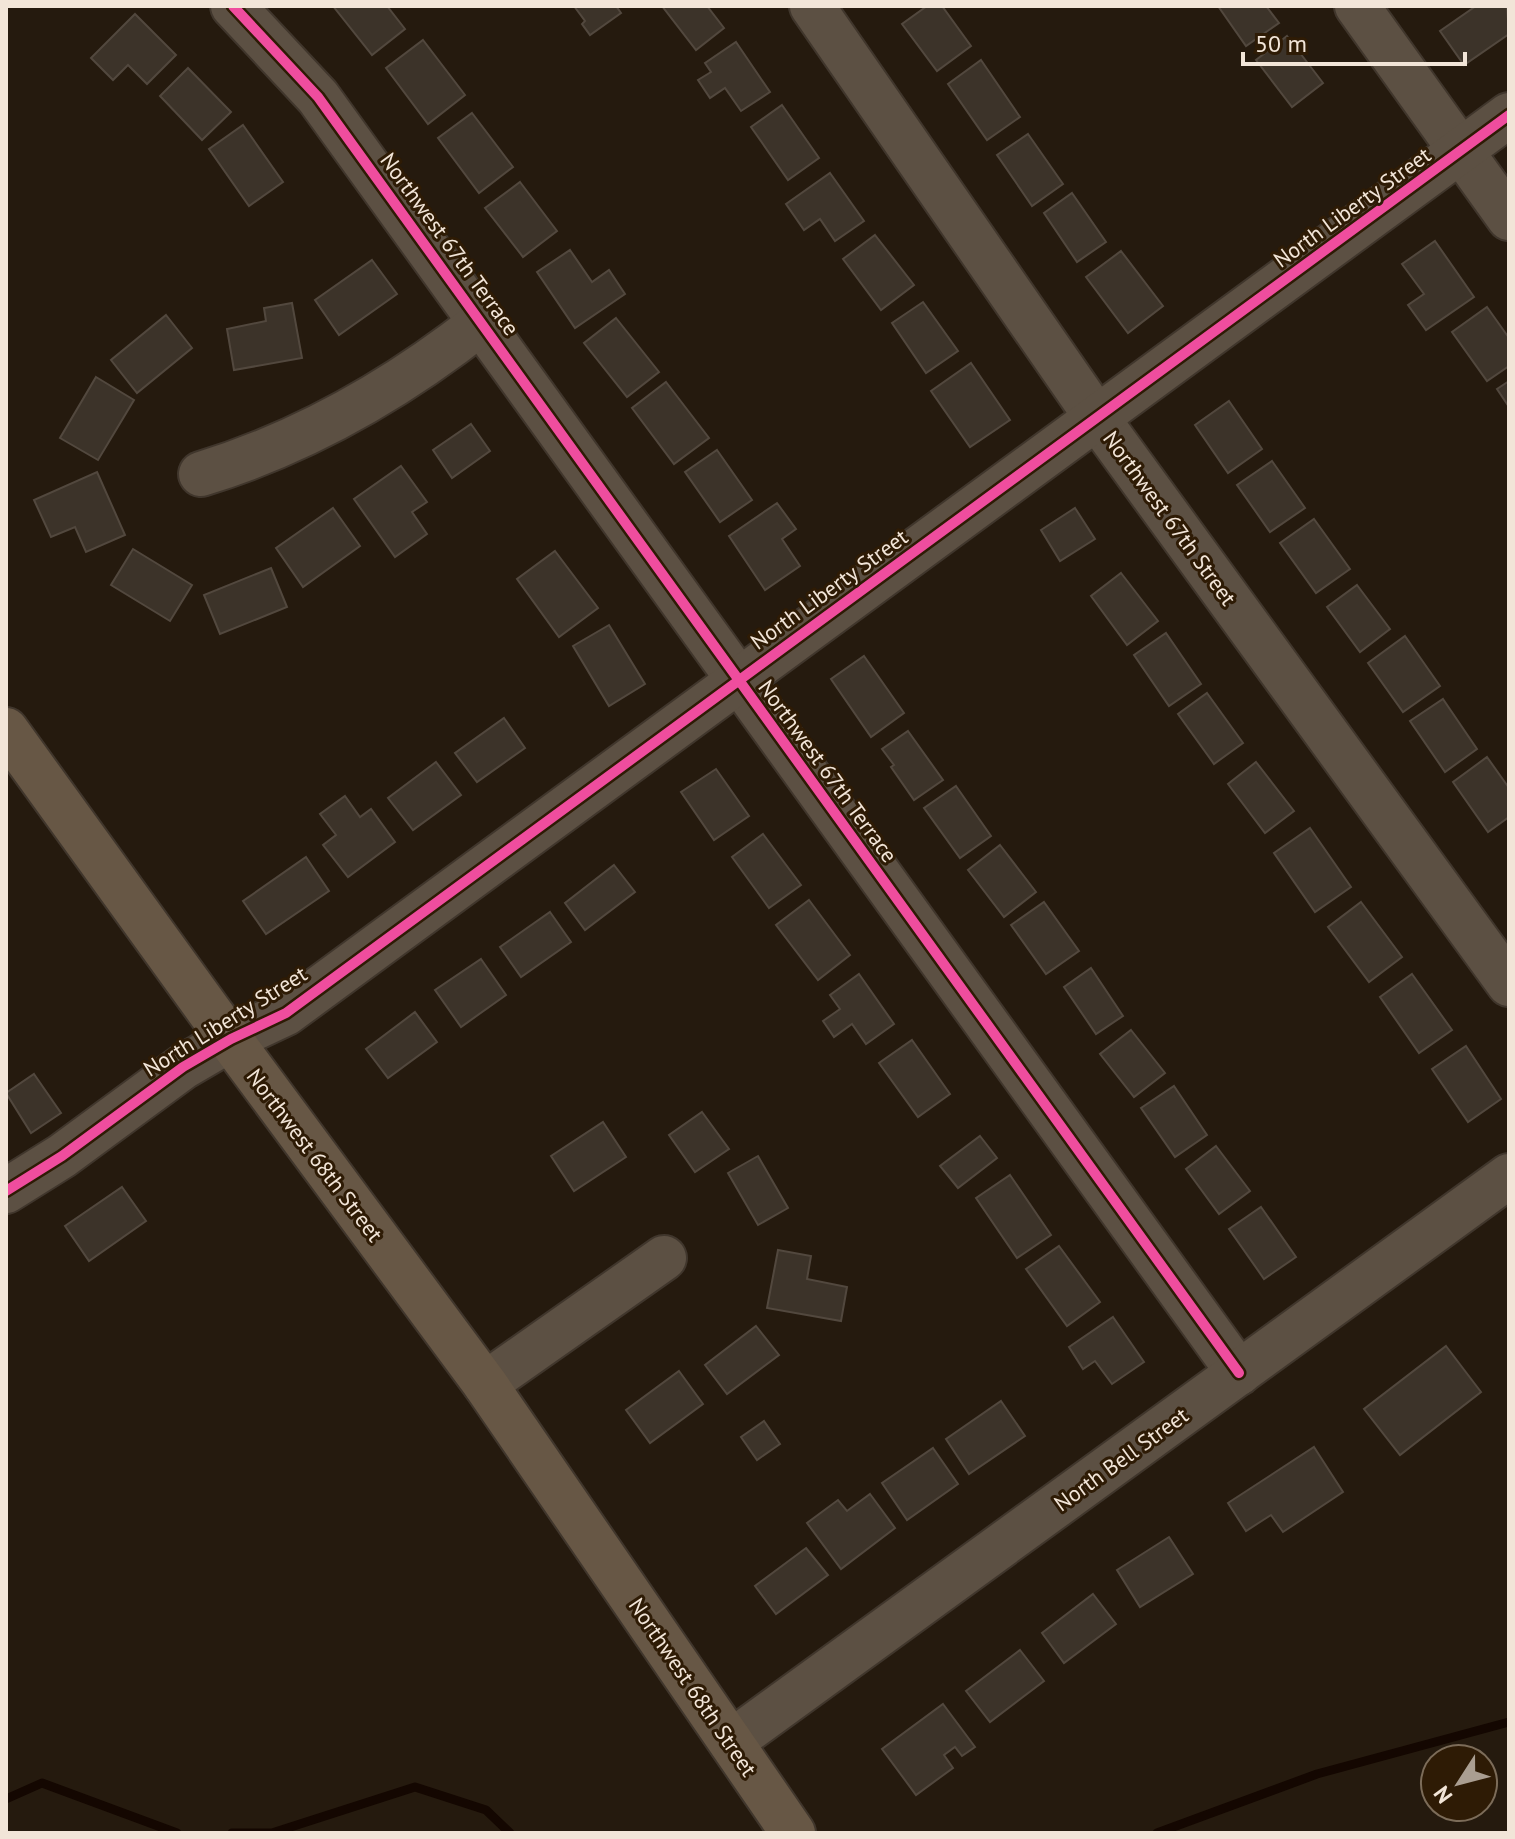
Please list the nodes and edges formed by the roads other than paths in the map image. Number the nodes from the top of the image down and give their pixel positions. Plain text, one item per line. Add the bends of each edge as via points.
1 (233, 6) edge
2 (812, 6) edge
3 (1357, 6) edge
4 (1509, 115) edge
5 (1460, 153) junction
6 (1509, 218) edge
7 (482, 322) junction
8 (1097, 418) junction
9 (201, 474) dead end
10 (738, 680) junction
11 (6, 730) edge
12 (1509, 984) edge
13 (231, 1039) junction
14 (1509, 1176) edge
15 (6, 1191) edge
16 (664, 1258) dead end
17 (1239, 1373) junction
18 (485, 1384) junction
19 (731, 1742) junction
20 (793, 1833) edge

1 - 7 street, Northwest 67th Terrace via 318,97
2 - 8 street, Northwest 67th Street
3 - 5 street
4 - 5 street, North Liberty Street
5 - 6 street
5 - 8 street, North Liberty Street
7 - 9 street via 370,401 300,437
7 - 10 street, Northwest 67th Terrace
8 - 10 street, North Liberty Street
8 - 12 street, Northwest 67th Street
10 - 13 street, North Liberty Street via 286,1013
10 - 17 street, Northwest 67th Terrace
11 - 13 main road, Northwest 68th Street
13 - 15 street, North Liberty Street
13 - 18 main road, Northwest 68th Street
14 - 17 street, North Bell Street
16 - 18 street
17 - 19 street, North Bell Street
18 - 19 main road, Northwest 68th Street
19 - 20 main road, Northwest 68th Street

